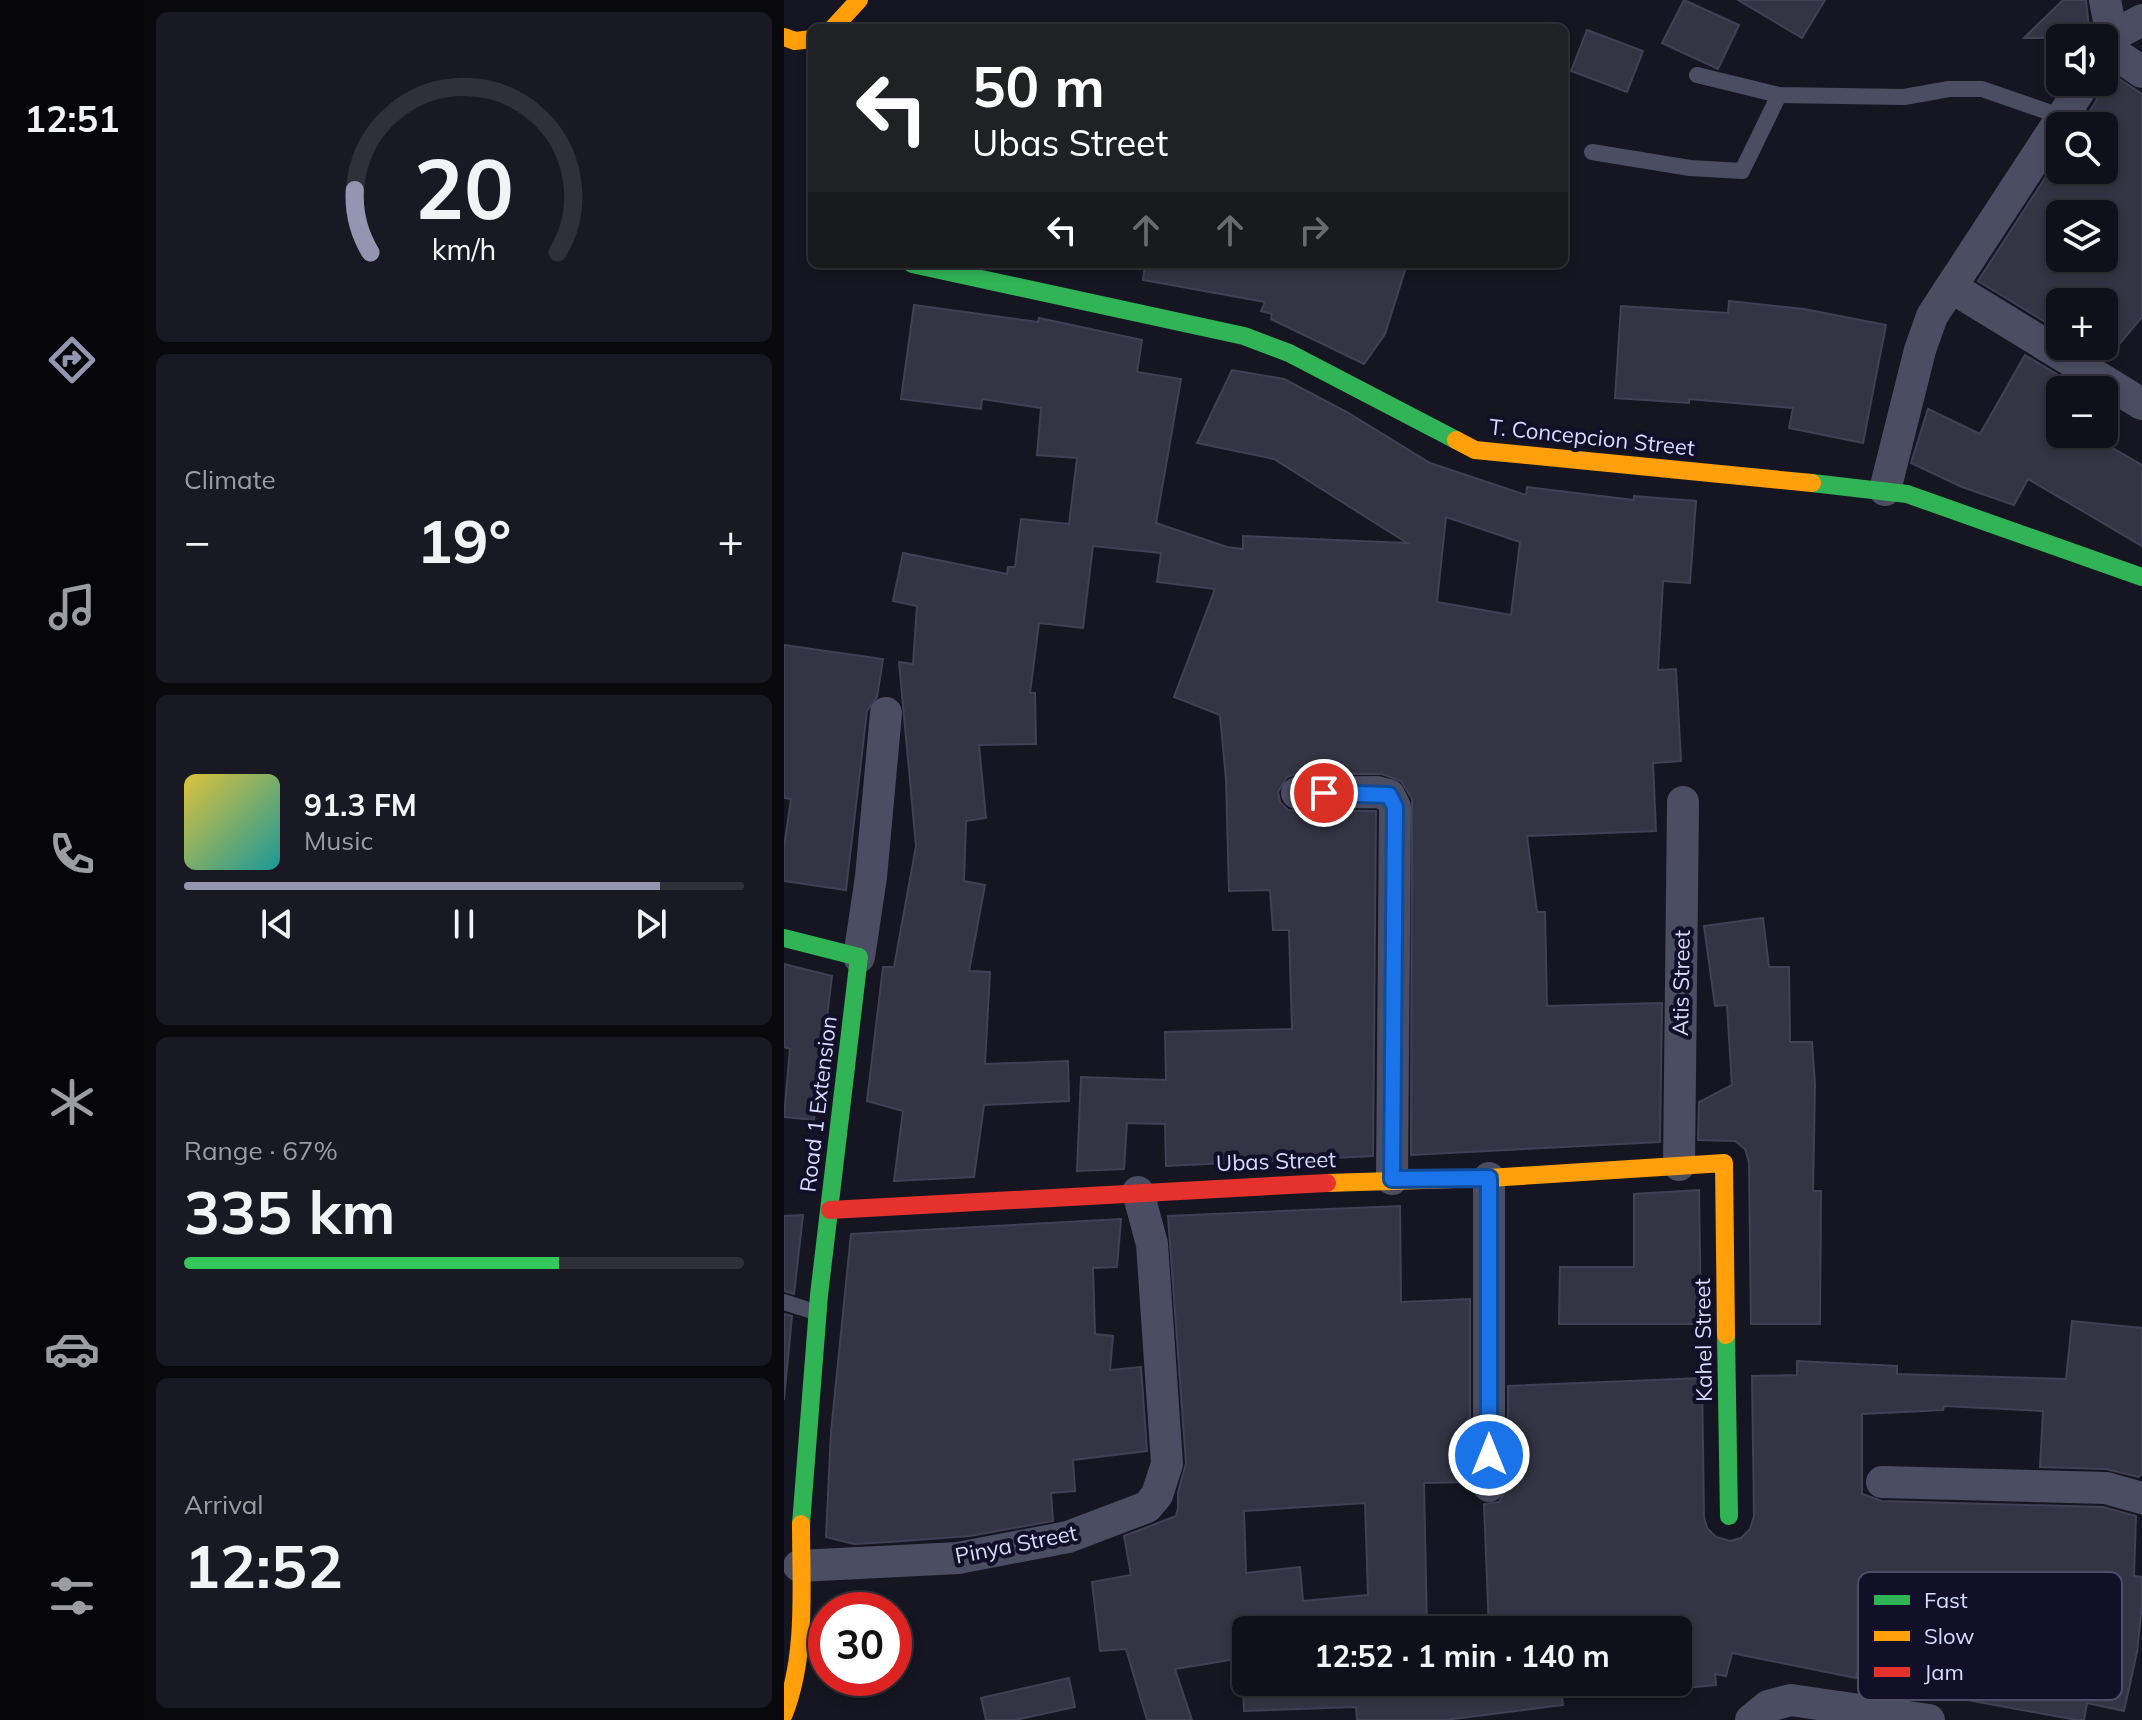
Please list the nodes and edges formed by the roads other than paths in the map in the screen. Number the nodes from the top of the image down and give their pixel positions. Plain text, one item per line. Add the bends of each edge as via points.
1 (859, 0) edge
2 (2105, 0) edge
3 (2142, 20) edge
4 (837, 24) edge
5 (2106, 24) edge
6 (784, 37) edge
7 (2118, 37) edge
8 (808, 39) edge
9 (2118, 53) edge
10 (2142, 72) edge
11 (1697, 75) dead end
12 (1779, 95) junction
13 (2049, 112) edge
14 (2046, 143) edge
15 (1592, 152) dead end
16 (930, 268) edge
17 (1951, 287) junction
18 (2142, 404) edge
19 (1885, 490) junction
20 (2142, 577) edge
21 (886, 713) dead end
22 (1297, 793) dead end
23 (1683, 802) dead end
24 (784, 938) edge
25 (859, 957) junction
26 (1724, 1163) joint
27 (1679, 1165) junction
28 (1489, 1178) junction
29 (1392, 1179) junction
30 (1138, 1192) junction
31 (830, 1210) junction
32 (784, 1302) edge
33 (817, 1313) junction
34 (1882, 1482) dead end
35 (1489, 1486) dead end
36 (784, 1490) edge
37 (802, 1498) junction
38 (2142, 1498) edge
39 (1729, 1516) dead end
40 (799, 1566) junction
41 (784, 1714) edge
42 (1751, 1720) edge
43 (1929, 1720) edge

1 - 4 street
2 - 5 street
3 - 7 street
6 - 8 street
9 - 10 street
11 - 12 lane
12 - 13 lane via 1904,97 1982,89
12 - 15 lane via 1742,171
14 - 17 street
16 - 19 street, T. Concepcion Street via 1244,336 1289,353 1475,450
17 - 18 street
17 - 19 street via 1932,316 1920,350
19 - 20 street, T. Concepcion Street
21 - 25 street
22 - 29 street via 1377,792 1389,795 1395,807
23 - 27 street, Atis Street
24 - 25 street
25 - 31 street, Road 1 Extension
26 - 27 street, Ubas Street
26 - 39 street, Kahel Street
27 - 28 street, Ubas Street
28 - 29 street, Ubas Street
28 - 35 street
29 - 30 street, Ubas Street
30 - 31 street, Ubas Street
30 - 40 street, Pinya Street via 1152,1244 1167,1464 1157,1495 1147,1507 1068,1537 958,1558
31 - 33 street, Road 1 Extension
32 - 33 lane
33 - 37 street, Road 1 Extension
34 - 38 street via 2106,1488
36 - 37 lane
37 - 40 street, Road 1 Extension
40 - 41 street, Road 1 Extension via 795,1683
42 - 43 street via 1768,1706 1791,1700

